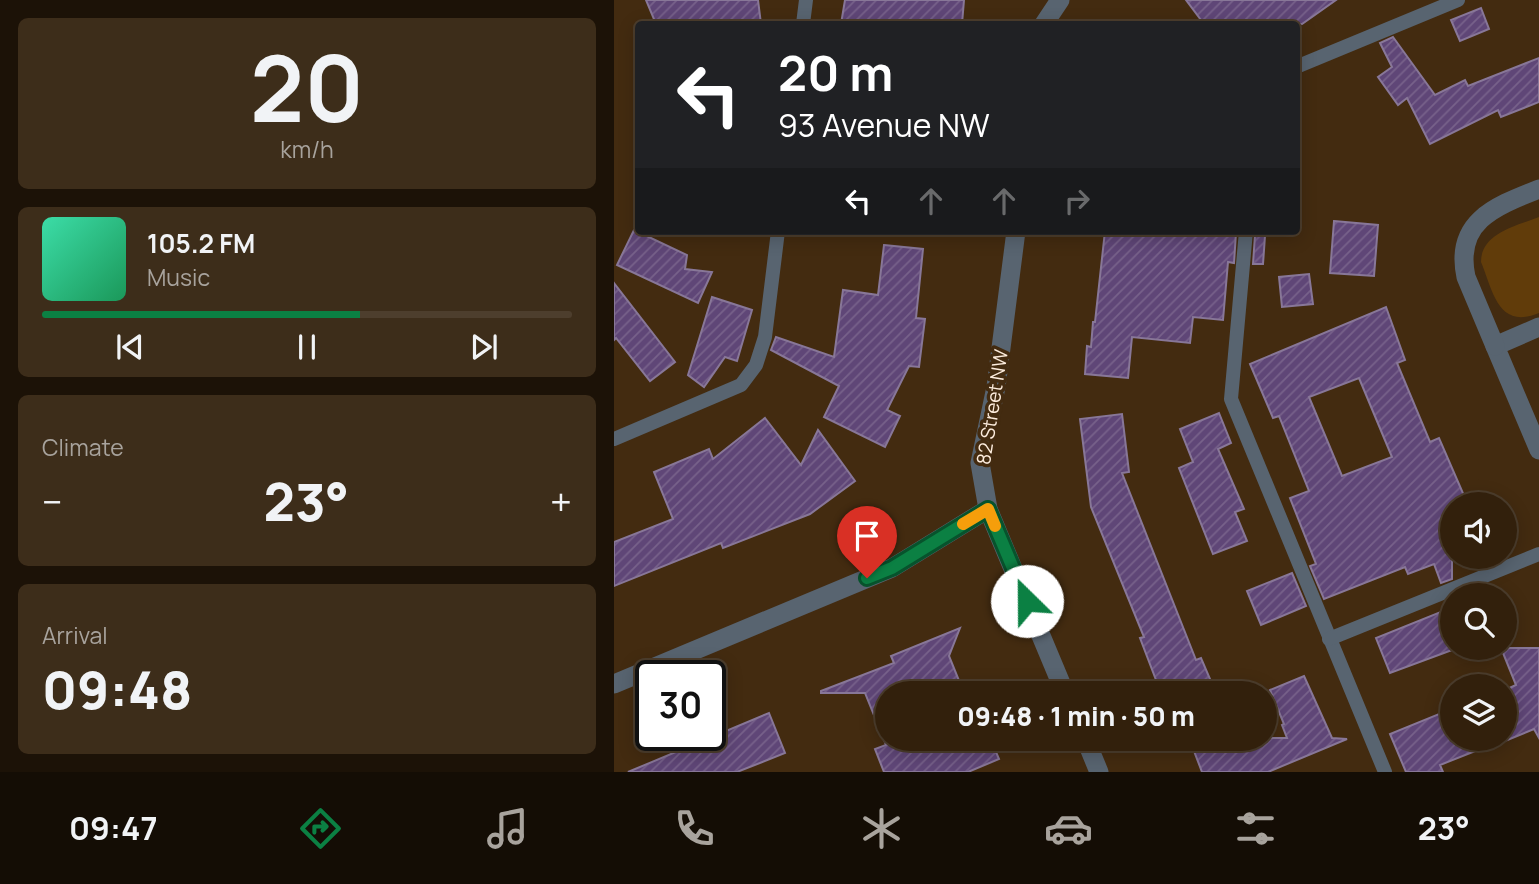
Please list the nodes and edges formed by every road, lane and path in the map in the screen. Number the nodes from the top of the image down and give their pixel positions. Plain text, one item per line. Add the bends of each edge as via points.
1 (805, 0) edge
2 (1045, 0) edge
3 (1060, 0) edge
4 (1458, 0) edge
5 (803, 21) edge
6 (1043, 21) edge
7 (1045, 21) edge
8 (1300, 65) edge
9 (1539, 189) edge
10 (778, 235) edge
11 (1015, 235) edge
12 (1246, 235) edge
13 (1539, 327) edge
14 (1495, 346) junction
15 (614, 439) edge
16 (1539, 450) edge
17 (988, 509) junction
18 (1539, 554) edge
19 (1329, 639) junction
20 (1061, 681) edge
21 (614, 684) edge
22 (1090, 751) edge
23 (1099, 772) edge
24 (1385, 772) edge

1 - 5 lane
2 - 6 street
3 - 7 street
4 - 8 lane
9 - 14 street via 1488,212 1478,220 1466,243 1466,277
10 - 15 lane via 765,337 756,365 741,386
11 - 17 street, 82 Street NW via 996,387 980,463
12 - 19 lane via 1231,399
13 - 14 street
14 - 16 street
17 - 20 street, 82 Street NW
17 - 21 street via 892,568
18 - 19 lane
19 - 24 lane
22 - 23 street

